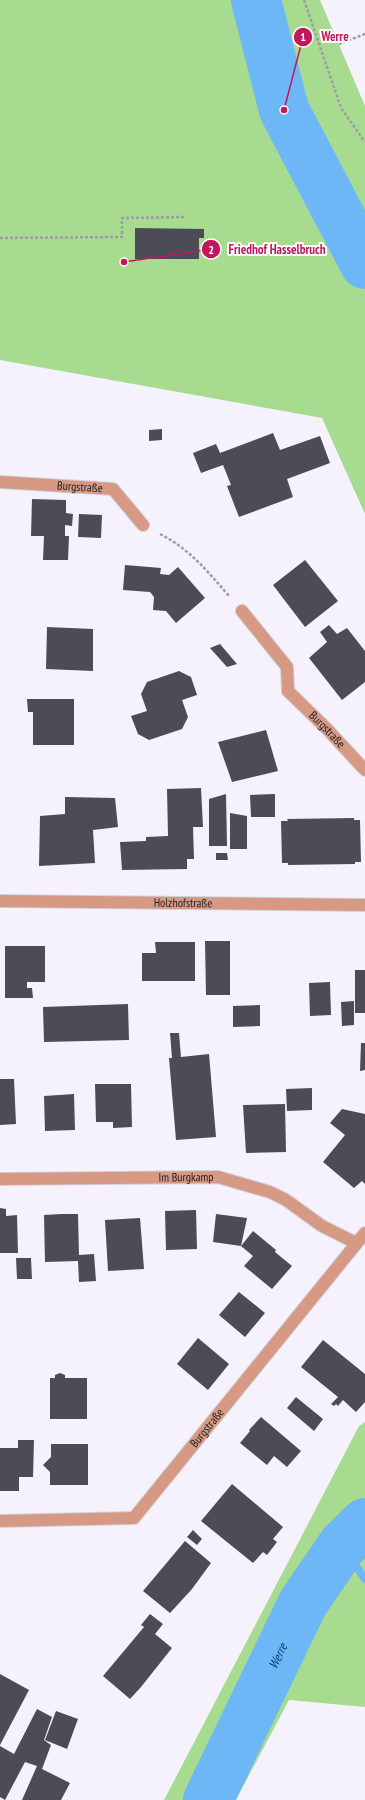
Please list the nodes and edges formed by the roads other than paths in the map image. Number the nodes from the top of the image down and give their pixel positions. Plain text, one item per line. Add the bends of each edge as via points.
1 (0, 482) edge
2 (143, 526) dead end
3 (242, 611) road end
4 (365, 770) edge
5 (0, 901) edge
6 (365, 905) edge
7 (0, 1179) edge
8 (365, 1234) edge
9 (356, 1243) junction
10 (0, 1521) edge

1 - 2 street, Burgstraße via 113,489
3 - 4 street, Burgstraße via 287,667 288,691 328,729
5 - 6 street, Holzhofstraße
7 - 9 street, Im Burgkamp via 218,1176 270,1192 286,1200 322,1226
8 - 9 street, Burgstraße
9 - 10 street, Burgstraße via 134,1518

